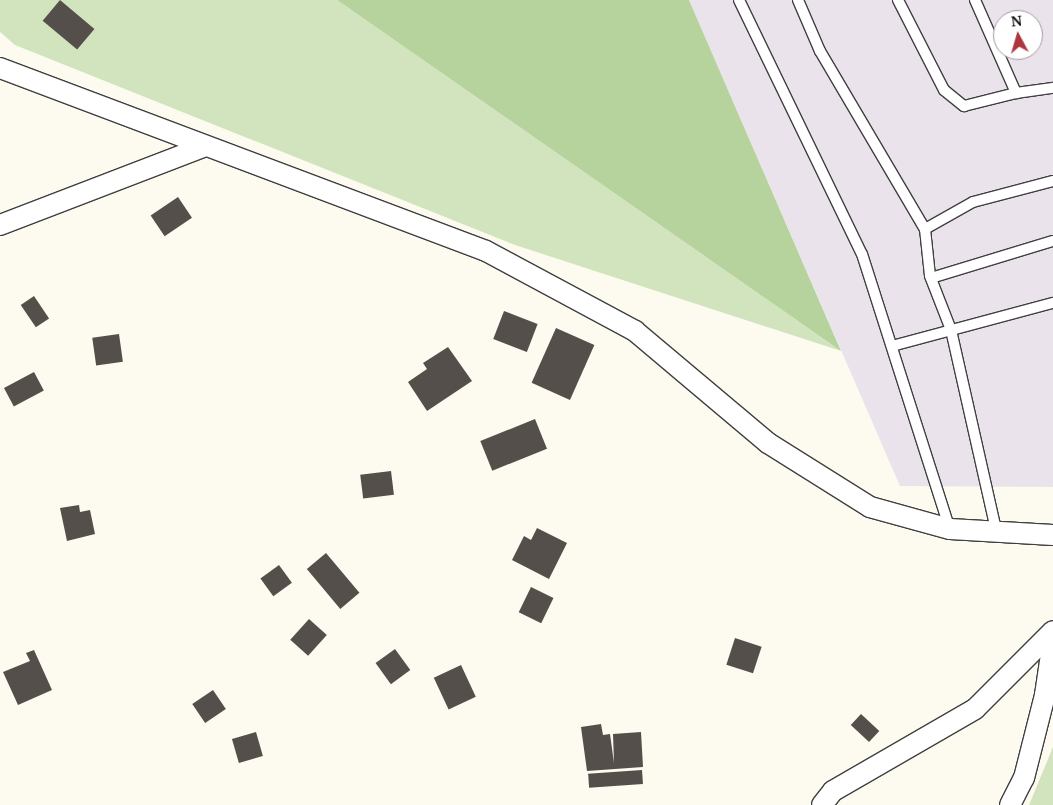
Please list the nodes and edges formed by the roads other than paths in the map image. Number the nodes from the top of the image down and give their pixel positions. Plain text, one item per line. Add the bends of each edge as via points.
1 (739, 0) edge
2 (798, 0) edge
3 (898, 0) edge
4 (975, 0) edge
5 (0, 68) edge
6 (1053, 88) edge
7 (1016, 93) junction
8 (203, 147) junction
9 (1053, 181) edge
10 (0, 225) edge
11 (925, 229) junction
12 (1053, 241) edge
13 (931, 278) junction
14 (1053, 303) edge
15 (951, 330) junction
16 (892, 346) junction
17 (950, 529) junction
18 (997, 534) junction
19 (1053, 535) edge
20 (1053, 631) edge
21 (1053, 641) edge
22 (822, 805) edge
23 (1010, 805) edge

1 - 16 lane via 862,254
2 - 11 lane via 820,51
3 - 7 lane via 944,90 964,106
4 - 7 lane
5 - 8 street
6 - 7 lane
8 - 10 street
8 - 17 street via 486,251 636,330 768,443 870,507
9 - 11 lane via 973,202
11 - 13 lane
12 - 13 lane
13 - 15 lane
14 - 15 lane
15 - 16 lane
15 - 18 lane
16 - 17 lane
17 - 18 street
18 - 19 street
20 - 22 street via 975,709 833,791
21 - 23 street via 1043,704 1024,778

